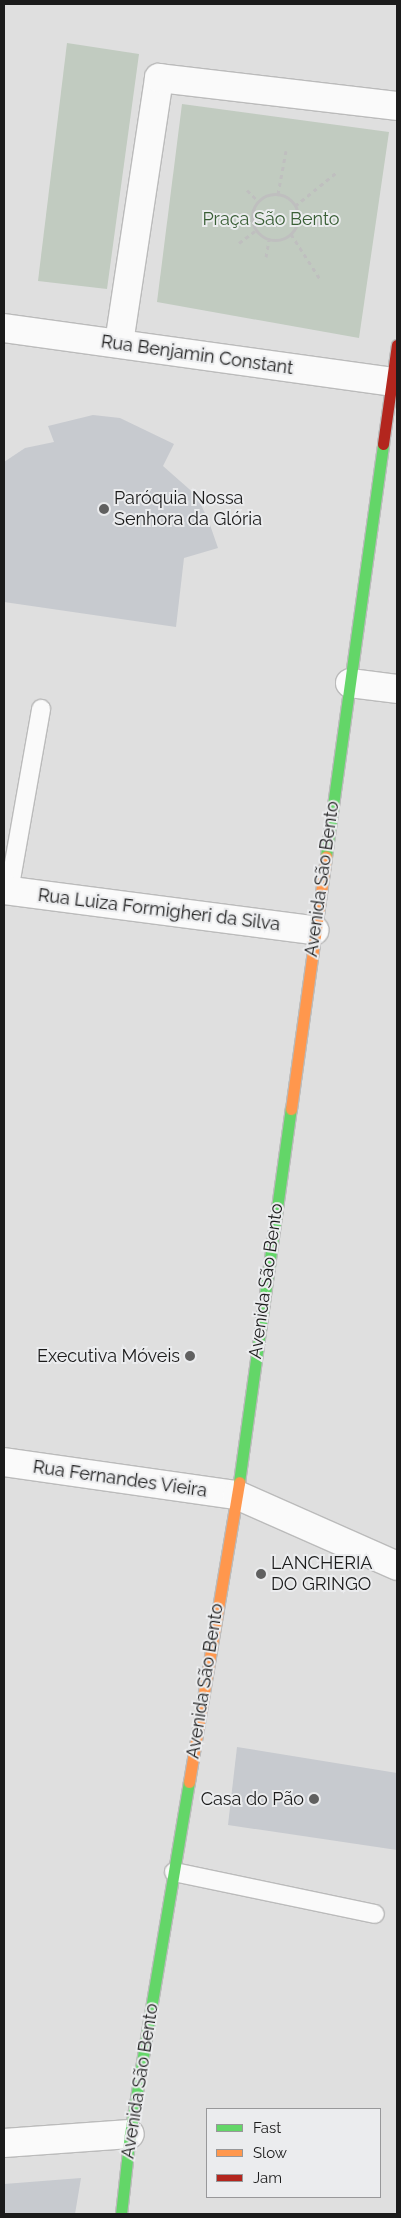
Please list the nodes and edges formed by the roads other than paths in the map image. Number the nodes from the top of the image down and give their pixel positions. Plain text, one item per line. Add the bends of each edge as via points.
1 (397, 106) edge
2 (4, 328) edge
3 (119, 344) junction
4 (397, 345) edge
5 (391, 382) junction
6 (350, 683) junction
7 (397, 689) edge
8 (41, 709) dead end
9 (6, 890) edge
10 (314, 930) junction
11 (4, 1462) edge
12 (236, 1495) junction
13 (397, 1566) edge
14 (174, 1872) junction
15 (375, 1914) dead end
16 (130, 2134) junction
17 (4, 2143) edge
18 (121, 2214) edge

1 - 3 street via 160,78
2 - 3 street, Rua Benjamin Constant
3 - 5 street, Rua Benjamin Constant
4 - 5 main road, Avenida São Bento
5 - 6 main road, Avenida São Bento
6 - 7 street
6 - 10 main road, Avenida São Bento
8 - 9 lane
9 - 10 street, Rua Luiza Formigheri da Silva
10 - 12 main road, Avenida São Bento
11 - 12 street, Rua Fernandes Vieira
12 - 13 street, Rua Fernandes Vieira
12 - 14 main road, Avenida São Bento
14 - 15 lane
14 - 16 main road, Avenida São Bento
16 - 17 street
16 - 18 main road, Avenida São Bento

